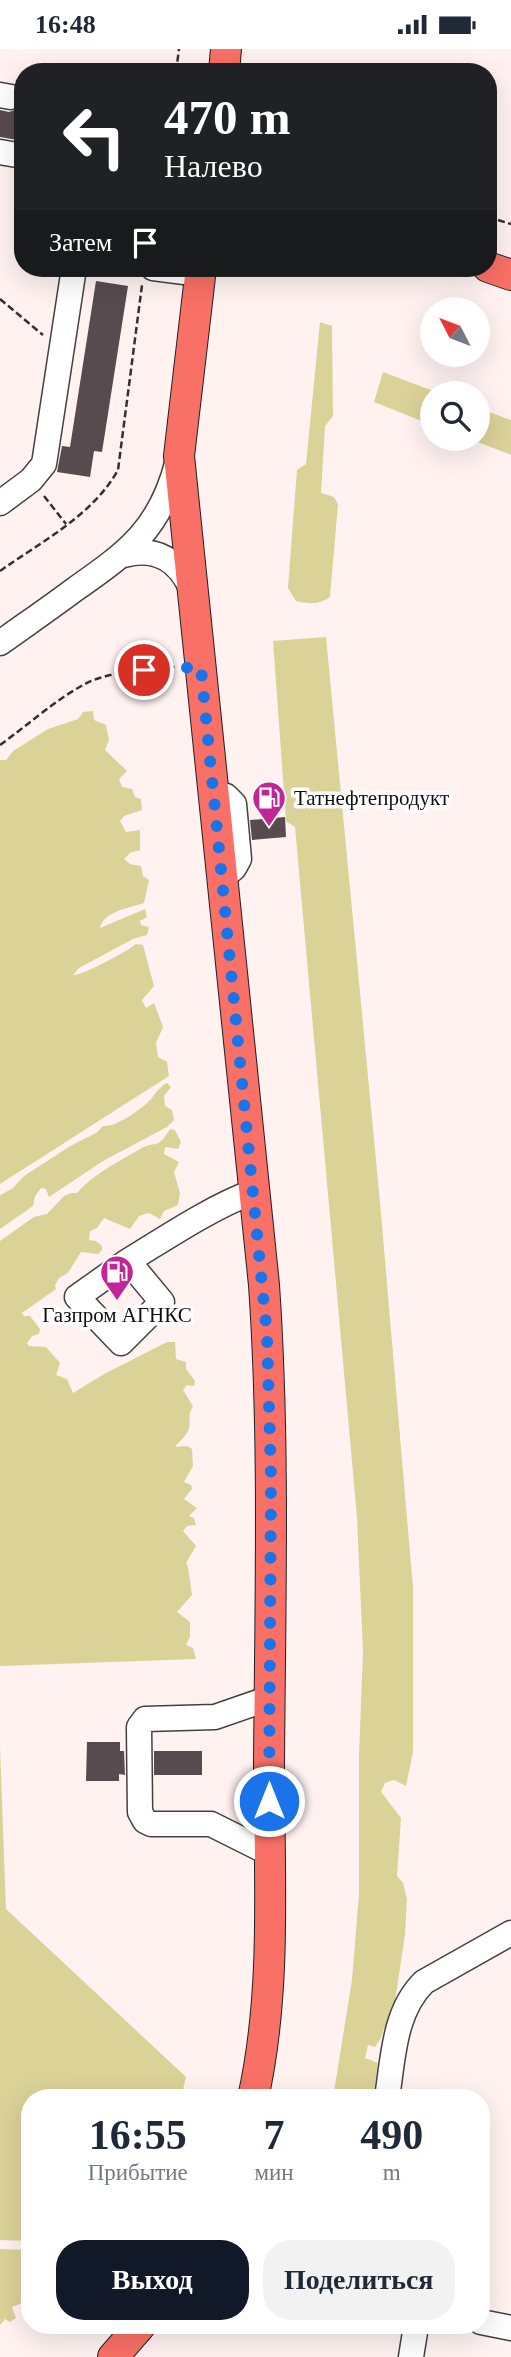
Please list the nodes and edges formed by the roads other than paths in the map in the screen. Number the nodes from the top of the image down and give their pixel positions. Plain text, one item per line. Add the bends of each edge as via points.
1 (74, 277) edge
2 (200, 277) edge
3 (178, 456) junction
4 (0, 503) edge
5 (124, 555) junction
6 (193, 594) junction
7 (0, 643) edge
8 (255, 1191) junction
9 (128, 1261) dead end
10 (270, 1698) junction
11 (269, 1853) junction
12 (511, 1933) edge
13 (255, 2089) edge
14 (388, 2089) edge
15 (490, 2324) edge
16 (511, 2328) edge
17 (133, 2334) edge
18 (414, 2334) edge
19 (113, 2357) edge
20 (411, 2357) edge

1 - 4 street via 44,464
2 - 3 main road
3 - 5 street via 162,507
3 - 6 main road
5 - 6 street via 149,551 167,557
5 - 7 street
6 - 8 main road
8 - 9 street
8 - 10 main road via 269,1381
10 - 11 main road
10 - 11 street via 215,1717 145,1719 139,1727 140,1812 145,1821 211,1824
11 - 13 main road via 266,2005
12 - 14 street via 413,1992 398,2031
15 - 16 street
17 - 19 main road
18 - 20 street

